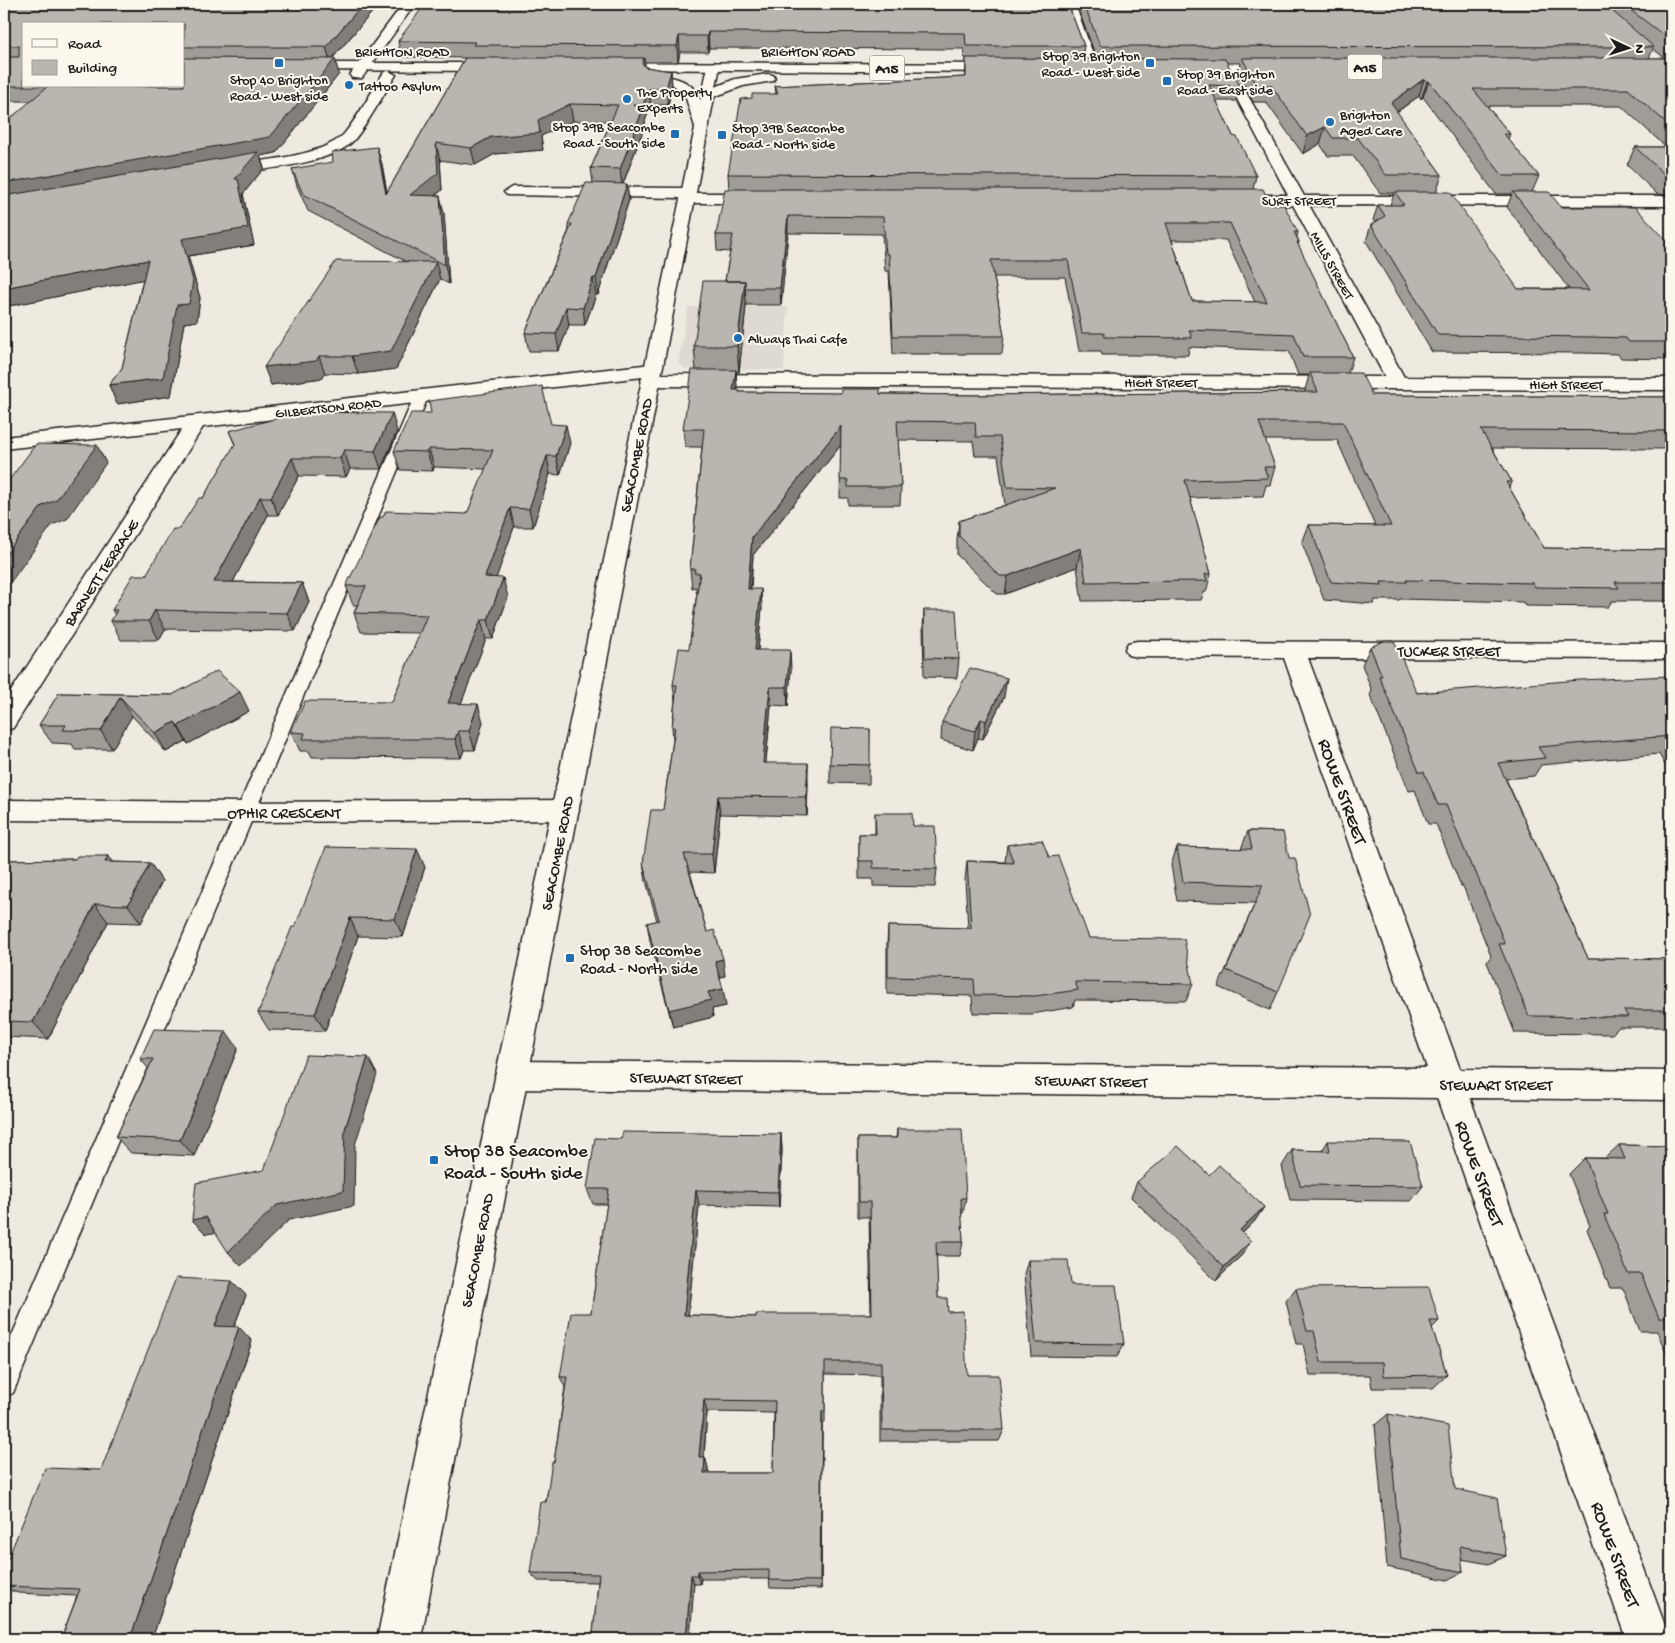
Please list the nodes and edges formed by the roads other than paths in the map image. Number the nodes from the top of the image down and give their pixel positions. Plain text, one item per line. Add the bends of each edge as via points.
1 (409, 4) edge
2 (1069, 4) edge
3 (1075, 68) edge
4 (286, 71) edge
5 (360, 71) junction
6 (713, 71) junction
7 (1229, 72) junction
8 (1181, 73) edge
9 (1284, 73) edge
10 (389, 75) junction
11 (814, 75) junction
12 (708, 95) junction
13 (702, 126) junction
14 (207, 173) edge
15 (512, 192) dead end
16 (687, 195) junction
17 (777, 198) edge
18 (1219, 200) edge
19 (1298, 200) junction
20 (1671, 201) edge
21 (651, 375) junction
22 (1398, 383) junction
23 (1671, 384) edge
24 (421, 397) junction
25 (196, 422) junction
26 (4, 443) edge
27 (1137, 649) dead end
28 (1293, 649) junction
29 (1671, 651) edge
30 (4, 722) edge
31 (4, 810) edge
32 (565, 810) junction
33 (245, 812) junction
34 (511, 1075) junction
35 (1449, 1084) junction
36 (1671, 1085) edge
37 (4, 1384) edge
38 (399, 1639) edge
39 (1648, 1639) edge

1 - 5 street
2 - 3 street via 1096,73
4 - 5 street, BRIGHTON ROAD
5 - 10 street, BRIGHTON ROAD
5 - 10 street, BRIGHTON ROAD via 508,71
6 - 11 street, BRIGHTON ROAD / A15
6 - 11 street, BRIGHTON ROAD / A15 via 1018,72
6 - 12 street, SEACOMBE ROAD
6 - 13 street, BRIGHTON ROAD / A15 via 600,72 684,83 693,92
7 - 8 street
7 - 9 street
7 - 19 street, MILLS STREET
10 - 14 street via 348,138 339,145 304,157
11 - 12 street via 754,79
12 - 13 street, SEACOMBE ROAD
13 - 16 street, SEACOMBE ROAD
15 - 16 street
16 - 17 street
16 - 21 street, SEACOMBE ROAD
18 - 19 street, SURF STREET
19 - 20 street, SURF STREET
19 - 22 street, MILLS STREET
21 - 22 street, HIGH STREET
21 - 24 street, GILBERTSON ROAD
21 - 32 street, SEACOMBE ROAD
22 - 23 street, HIGH STREET
24 - 25 street, GILBERTSON ROAD
24 - 33 lane
25 - 26 street, GILBERTSON ROAD
25 - 30 street, BARNETT TERRACE
27 - 28 street, TUCKER STREET
28 - 29 street, TUCKER STREET
28 - 35 street, ROWE STREET
31 - 33 street, OPHIR CRESCENT
32 - 33 street, OPHIR CRESCENT
32 - 34 street, SEACOMBE ROAD
33 - 37 lane
34 - 35 street, STEWART STREET
34 - 38 street, SEACOMBE ROAD
35 - 36 street, STEWART STREET
35 - 39 street, ROWE STREET

